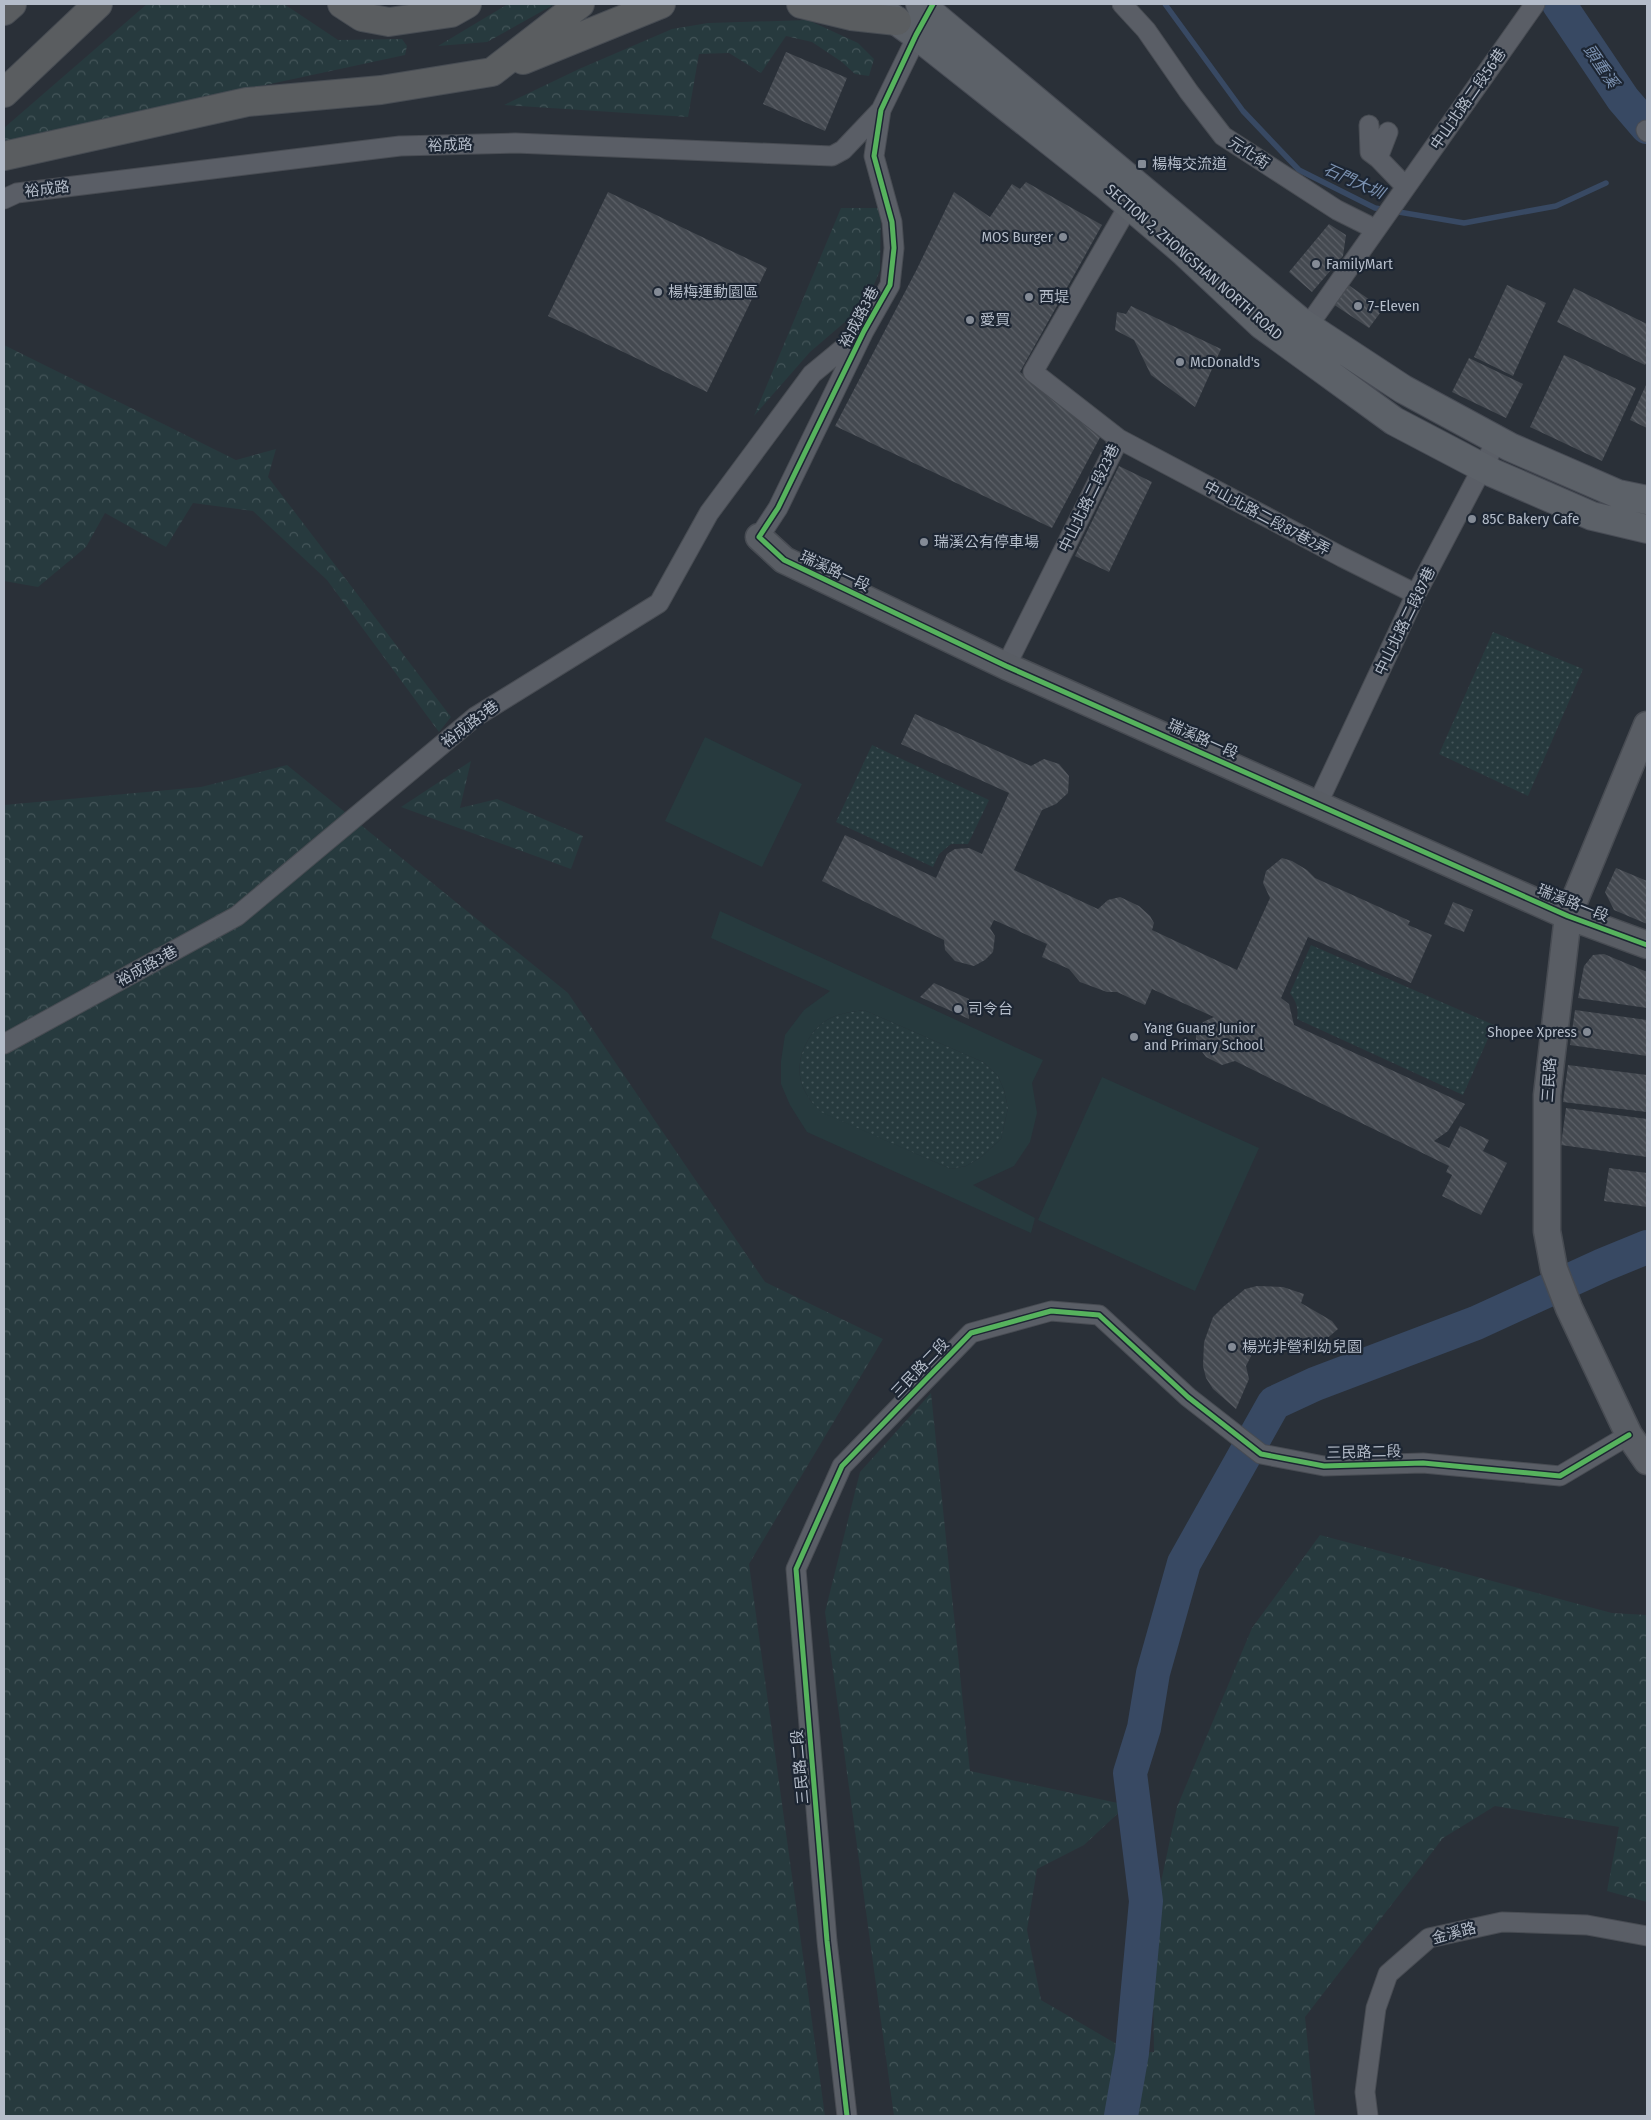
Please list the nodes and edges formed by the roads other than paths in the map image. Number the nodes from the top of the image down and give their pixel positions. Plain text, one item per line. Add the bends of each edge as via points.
1 (12, 4) edge
2 (98, 4) edge
3 (342, 4) edge
4 (467, 4) edge
5 (580, 4) edge
6 (661, 4) edge
7 (801, 4) edge
8 (873, 4) edge
9 (1122, 4) edge
10 (1535, 4) edge
11 (928, 6) edge
12 (4, 11) edge
13 (906, 28) junction
14 (492, 72) junction
15 (4, 93) edge
16 (881, 110) junction
17 (1369, 125) dead end
18 (1388, 132) dead end
19 (4, 156) edge
20 (1378, 158) junction
21 (1404, 191) junction
22 (4, 199) edge
23 (1129, 205) junction
24 (1374, 224) junction
25 (1308, 326) junction
26 (864, 331) junction
27 (1119, 439) junction
28 (1497, 440) junction
29 (1483, 468) junction
30 (1647, 500) edge
31 (1647, 529) edge
32 (759, 537) joint
33 (1416, 594) junction
34 (1006, 666) junction
35 (1647, 725) edge
36 (1317, 805) junction
37 (1568, 916) junction
38 (1647, 945) edge
39 (4, 1044) edge
40 (1629, 1434) junction
41 (1647, 1461) edge
42 (1647, 1936) edge
43 (847, 2116) edge
44 (1368, 2116) edge

1 - 12 highway
2 - 15 highway
3 - 4 highway via 362,17 389,22 451,13
5 - 14 highway
6 - 14 highway
7 - 13 highway
8 - 13 main road, SECTION 2, ZHONGSHAN NORTH ROAD
9 - 24 street, 元化街 via 1146,30 1224,136 1336,210
10 - 21 street, 中山北路二段56巷
11 - 13 street, 裕成路3巷
11 - 25 main road, SECTION 2, ZHONGSHAN NORTH ROAD
13 - 16 street, 裕成路3巷
13 - 23 main road, SECTION 2, ZHONGSHAN NORTH ROAD
14 - 19 highway via 381,90 247,102
16 - 22 street, 裕成路 via 844,150 832,156 514,143 400,146 18,193
16 - 26 street, 裕成路3巷 via 874,156 892,222 894,248 890,285
17 - 20 street via 1370,152
18 - 20 street
20 - 21 street
21 - 24 street, 中山北路二段56巷
23 - 27 street, 中山北路二段23巷 via 1033,372
23 - 29 main road, SECTION 2, ZHONGSHAN NORTH ROAD via 1262,325 1394,421
24 - 25 street
25 - 28 main road, SECTION 2, ZHONGSHAN NORTH ROAD via 1403,389
26 - 32 street, 裕成路3巷 via 778,508
26 - 39 street, 裕成路3巷 via 812,374 709,513 659,603 475,716 237,916
27 - 33 street, 中山北路二段87巷2弄
27 - 34 street, 中山北路二段23巷
28 - 29 street, 中山北路二段87巷
28 - 30 main road, SECTION 2, ZHONGSHAN NORTH ROAD via 1618,494
29 - 31 main road, SECTION 2, ZHONGSHAN NORTH ROAD via 1592,516
29 - 33 street, 中山北路二段87巷
32 - 34 street, 瑞溪路一段 via 784,560
33 - 36 street, 中山北路二段87巷
34 - 36 street, 瑞溪路一段
35 - 37 street, 三民路
36 - 37 street, 瑞溪路一段
37 - 38 street, 瑞溪路一段
37 - 40 street, 三民路 via 1546,1095 1547,1231 1554,1269 1569,1308
40 - 41 street, 三民路
40 - 43 street, 三民路二段 via 1560,1476 1423,1463 1324,1466 1262,1454 1194,1402 1099,1314 1051,1311 971,1333 842,1466 796,1569 827,1941
42 - 44 street, 金溪路 via 1587,1925 1502,1922 1429,1938 1388,1974 1376,2008 1366,2092

